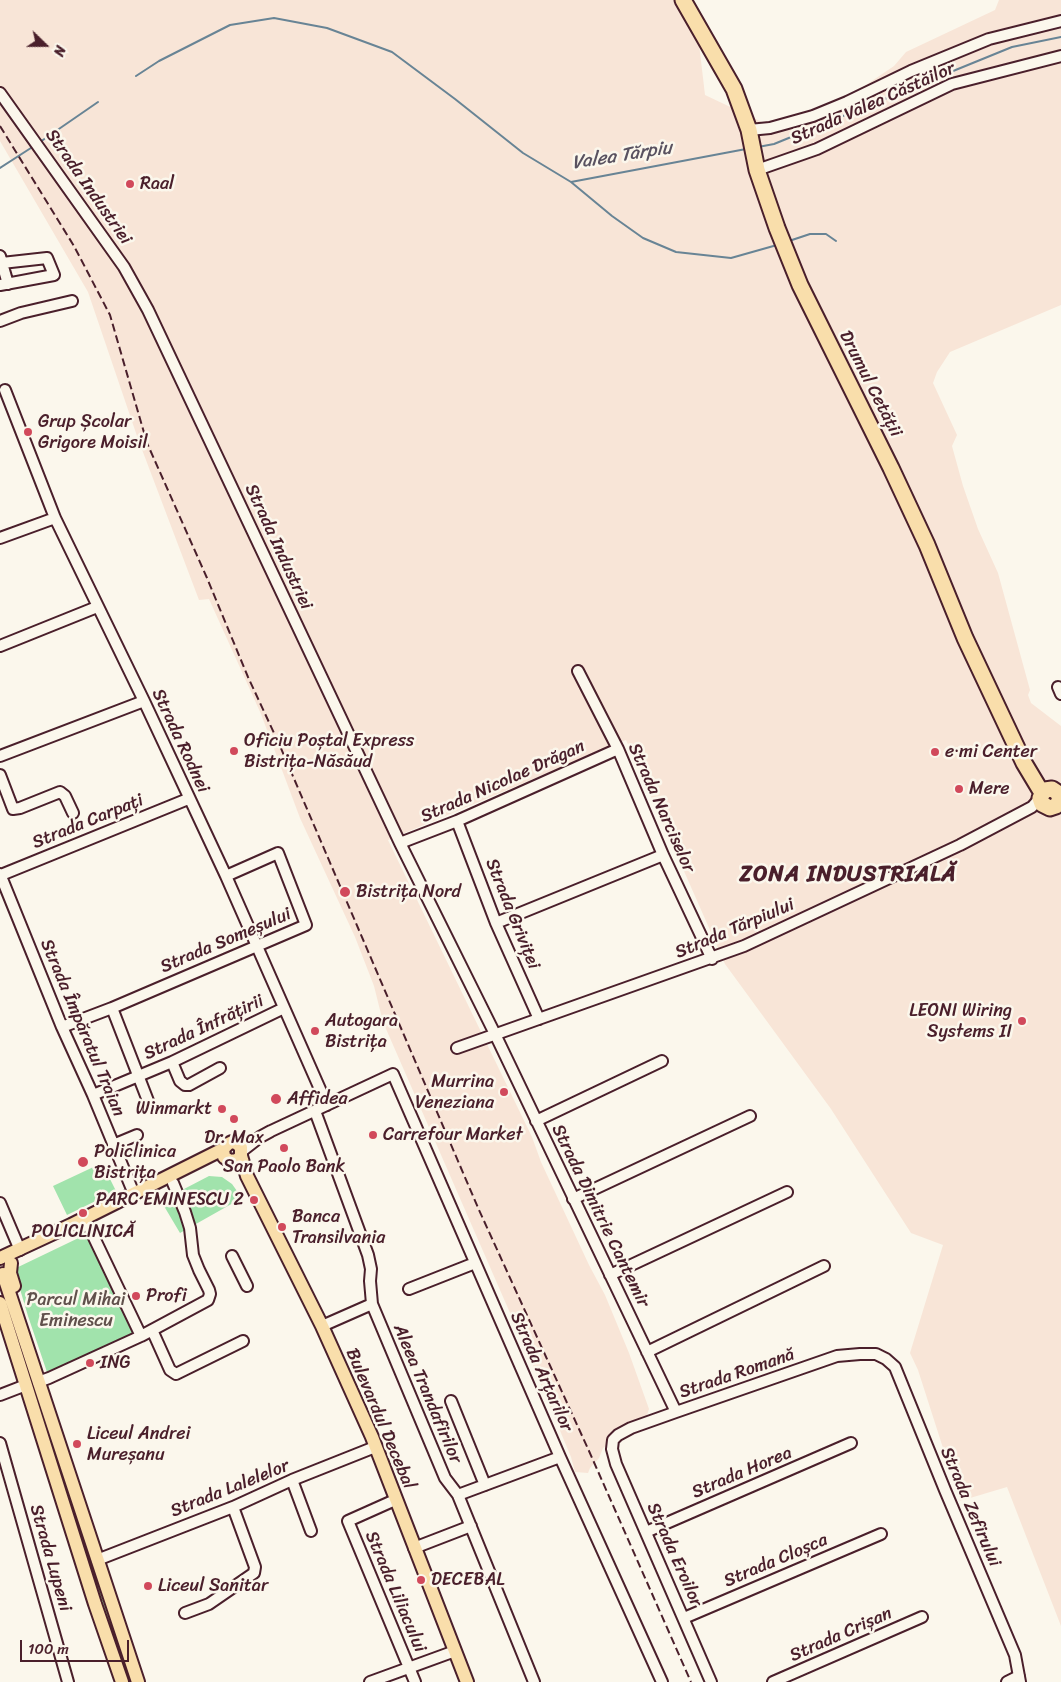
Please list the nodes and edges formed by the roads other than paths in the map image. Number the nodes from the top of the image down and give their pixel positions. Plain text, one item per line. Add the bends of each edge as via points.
1 (683, 0) edge
2 (1061, 21) edge
3 (1061, 56) edge
4 (0, 93) edge
5 (749, 130) junction
6 (757, 164) junction
7 (1, 259) edge
8 (4, 284) edge
9 (72, 301) dead end
10 (0, 321) edge
11 (5, 390) dead end
12 (55, 518) junction
13 (0, 538) edge
14 (97, 607) junction
15 (0, 646) edge
16 (578, 671) dead end
17 (144, 701) junction
18 (618, 749) junction
19 (0, 756) edge
20 (0, 775) edge
21 (1051, 797) edge
22 (188, 799) junction
23 (73, 813) dead end
24 (457, 821) junction
25 (400, 843) junction
26 (663, 855) junction
27 (0, 874) edge
28 (226, 876) junction
29 (496, 923) junction
30 (256, 946) junction
31 (712, 959) junction
32 (112, 1008) junction
33 (284, 1008) junction
34 (538, 1019) junction
35 (62, 1026) junction
36 (495, 1034) junction
37 (457, 1048) dead end
38 (172, 1062) junction
39 (662, 1062) dead end
40 (220, 1068) dead end
41 (137, 1077) junction
42 (93, 1095) junction
43 (327, 1105) junction
44 (150, 1106) dead end
45 (315, 1111) junction
46 (750, 1116) dead end
47 (536, 1121) junction
48 (137, 1135) dead end
49 (113, 1145) junction
50 (234, 1153) junction
51 (173, 1183) junction
52 (787, 1192) dead end
53 (134, 1194) junction
54 (573, 1199) junction
55 (0, 1203) edge
56 (88, 1225) junction
57 (20, 1250) junction
58 (232, 1256) dead end
59 (475, 1263) junction
60 (3, 1266) edge
61 (824, 1266) dead end
62 (610, 1275) junction
63 (247, 1286) dead end
64 (409, 1289) dead end
65 (0, 1303) edge
66 (372, 1304) junction
67 (322, 1326) junction
68 (152, 1330) junction
69 (141, 1336) junction
70 (243, 1341) dead end
71 (647, 1352) junction
72 (876, 1354) joint
73 (32, 1383) junction
74 (0, 1395) edge
75 (451, 1401) dead end
76 (676, 1412) junction
77 (613, 1440) joint
78 (0, 1443) edge
79 (851, 1443) dead end
80 (376, 1446) junction
81 (560, 1457) junction
82 (292, 1480) junction
83 (485, 1485) junction
84 (458, 1495) junction
85 (396, 1500) junction
86 (233, 1507) junction
87 (471, 1526) junction
88 (311, 1531) dead end
89 (646, 1532) junction
90 (881, 1534) dead end
91 (414, 1548) junction
92 (97, 1560) junction
93 (185, 1613) dead end
94 (922, 1617) dead end
95 (684, 1618) junction
96 (455, 1651) junction
97 (409, 1668) junction
98 (1020, 1679) edge
99 (68, 1682) edge
100 (122, 1682) edge
101 (138, 1682) edge
102 (370, 1682) edge
103 (415, 1682) edge
104 (467, 1682) edge
105 (534, 1682) edge
106 (662, 1682) edge
107 (711, 1682) edge
108 (772, 1682) edge
109 (1007, 1682) edge

1 - 5 highway, Drumul Cetății via 734,89
2 - 5 street via 989,39 813,116 770,128
3 - 6 street, Strada Valea Căstăilor via 952,84 817,149
4 - 25 street, Strada Industriei via 124,267 148,310
5 - 6 highway, Drumul Cetății
6 - 21 highway, Drumul Cetății via 777,228 800,285 891,468 1020,754
7 - 8 street
7 - 8 street via 47,258 54,275
9 - 10 street
11 - 12 street, Strada Rodnei
12 - 13 street
12 - 14 street, Strada Rodnei
14 - 15 street
14 - 17 street, Strada Rodnei
16 - 18 street, Strada Narciselor
17 - 19 street
17 - 22 street, Strada Rodnei
18 - 24 street, Strada Nicolae Drăgan
18 - 26 street, Strada Narciselor
20 - 23 street via 13,808 60,792
21 - 31 street, Strada Tărpiului via 960,845
22 - 27 street, Strada Carpați
22 - 28 street, Strada Rodnei
24 - 25 street, Strada Nicolae Drăgan
24 - 29 street, Strada Griviței
25 - 36 street, Strada Industriei
26 - 29 street
26 - 31 street, Strada Narciselor
27 - 35 street, Strada Împăratul Traian
28 - 30 street, Strada Rodnei
28 - 30 street, Strada Someșului via 278,853 306,925
29 - 34 street, Strada Griviței
30 - 32 street, Strada Someșului
30 - 33 street, Strada Rodnei
31 - 34 street, Strada Tărpiului
32 - 35 street, Strada Someșului
32 - 41 street, Strada Înfrățirii
33 - 38 street, Strada Înfrățirii
33 - 43 street, Strada Rodnei
34 - 36 street, Strada Tărpiului
35 - 42 street, Strada Împăratul Traian
36 - 37 street, Strada Tărpiului
36 - 47 street, Strada Dimitrie Cantemir
38 - 40 street via 185,1085
38 - 41 street, Strada Înfrățirii
39 - 47 street
41 - 42 street, Strada Înfrățirii
41 - 44 street
42 - 49 street, Strada Împăratul Traian
43 - 45 street
43 - 59 street, Strada Arțarilor via 393,1074
45 - 50 street
45 - 66 street, Aleea Trandafirilor via 368,1255
46 - 54 street
47 - 54 street, Strada Dimitrie Cantemir
48 - 49 street
49 - 53 street, Strada Împăratul Traian
50 - 51 main road
50 - 53 main road
50 - 67 main road, Bulevardul Decebal
51 - 56 main road
51 - 68 street via 185,1212 193,1255 209,1297
52 - 62 street
53 - 57 main road
54 - 62 street, Strada Dimitrie Cantemir
55 - 57 street
56 - 60 main road
56 - 69 street
57 - 60 main road
58 - 63 street
59 - 64 street
59 - 81 street, Strada Arțarilor
60 - 73 main road via 10,1273 40,1369
61 - 71 street
62 - 71 street, Strada Dimitrie Cantemir
65 - 73 main road
66 - 67 street
66 - 84 street, Aleea Trandafirilor via 445,1478
67 - 80 main road, Bulevardul Decebal
68 - 69 street
68 - 70 street via 170,1370 176,1374
69 - 73 street via 50,1378
71 - 76 street, Strada Dimitrie Cantemir
72 - 76 street, Strada Romană via 837,1356
72 - 98 street, Strada Zefirului via 895,1367 1015,1655
73 - 74 street
73 - 92 main road
73 - 100 main road via 95,1604
75 - 83 street
76 - 77 street, Strada Romană via 631,1428
77 - 89 street, Strada Eroilor via 616,1464
78 - 99 street, Strada Lupeni
79 - 89 street, Strada Horea
80 - 82 street, Strada Lalelelor
80 - 85 main road, Bulevardul Decebal
81 - 83 street
81 - 106 street, Strada Arțarilor
82 - 86 street, Strada Lalelelor
82 - 88 street
83 - 84 street
84 - 87 street, Aleea Trandafirilor
85 - 91 main road, Bulevardul Decebal
85 - 97 street, Strada Liliacului via 348,1520
86 - 92 street, Strada Lalelelor
86 - 93 street via 254,1573 209,1604
87 - 91 street
87 - 105 street, Aleea Trandafirilor
89 - 95 street, Strada Eroilor
90 - 95 street, Strada Cloșca
91 - 96 main road, Bulevardul Decebal
92 - 101 main road
94 - 108 street, Strada Crișan
95 - 107 street, Strada Eroilor
96 - 97 street
96 - 104 main road, Bulevardul Decebal
97 - 102 street
97 - 103 street
98 - 109 street

